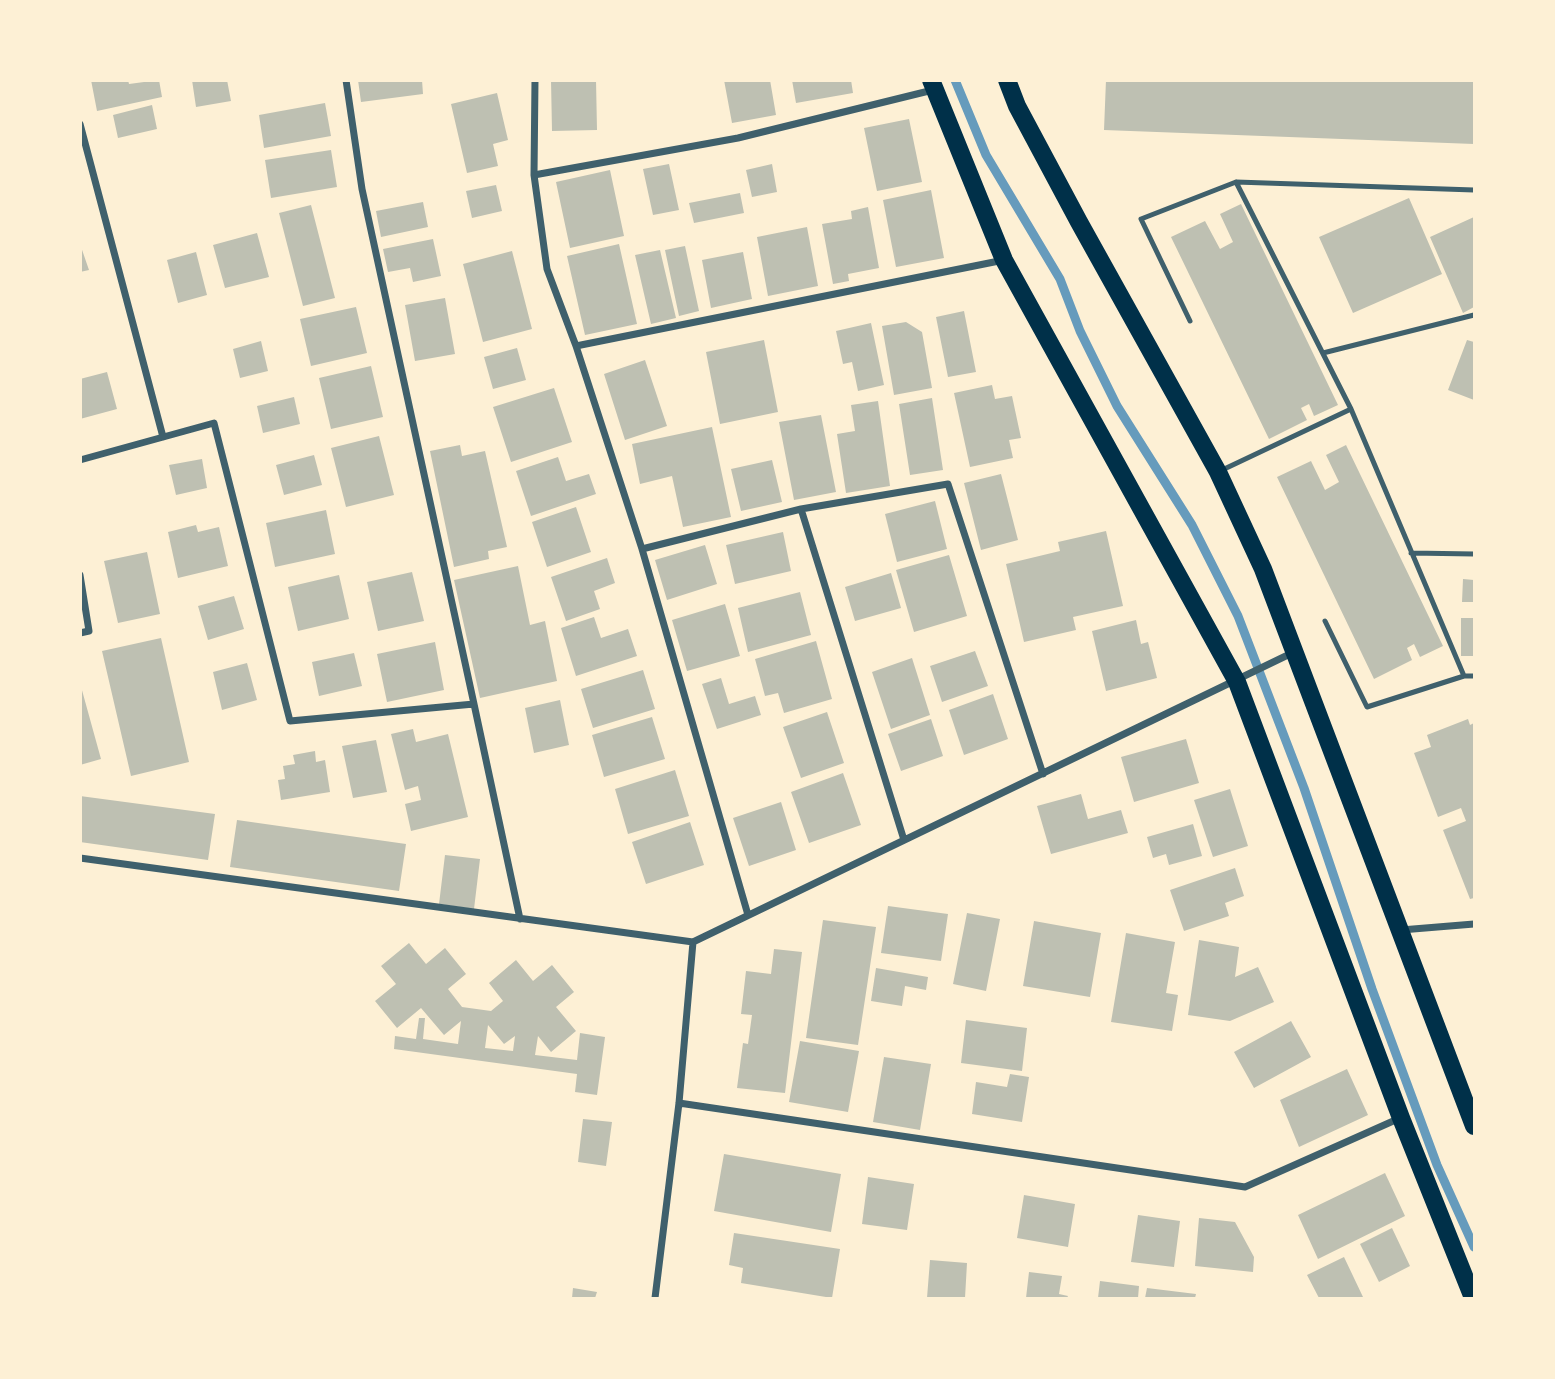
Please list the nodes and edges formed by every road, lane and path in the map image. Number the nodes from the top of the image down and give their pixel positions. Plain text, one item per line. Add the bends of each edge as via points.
1 (346, 80) edge
2 (535, 80) edge
3 (1007, 80) edge
4 (933, 85) edge
5 (80, 124) edge
6 (534, 175) junction
7 (1236, 182) junction
8 (1475, 190) edge
9 (1004, 260) junction
10 (1475, 315) edge
11 (1190, 321) dead end
12 (576, 346) junction
13 (1323, 353) junction
14 (1352, 410) junction
15 (163, 437) junction
16 (80, 460) edge
17 (1218, 472) junction
18 (801, 509) junction
19 (642, 549) junction
20 (1411, 553) junction
21 (1475, 554) edge
22 (80, 575) edge
23 (1325, 621) dead end
24 (80, 633) edge
25 (1295, 652) junction
26 (1464, 676) junction
27 (1475, 676) edge
28 (1239, 680) junction
29 (474, 704) junction
30 (1043, 774) junction
31 (904, 840) junction
32 (80, 858) edge
33 (748, 915) junction
34 (520, 919) junction
35 (1475, 924) edge
36 (1400, 930) junction
37 (693, 942) junction
38 (679, 1103) junction
39 (1401, 1118) junction
40 (1475, 1126) edge
41 (655, 1298) edge
42 (1473, 1298) edge

1 - 29 street via 362,189
2 - 6 street
3 - 17 main road via 1066,199
4 - 6 street via 738,138
4 - 9 main road
5 - 15 street
6 - 12 street via 547,269
7 - 8 lane
7 - 11 lane via 1141,219
7 - 13 lane
9 - 12 street
9 - 28 main road
10 - 13 lane
12 - 19 street
13 - 14 lane
14 - 17 lane
14 - 20 lane
15 - 16 street
15 - 29 street via 214,423 290,722
17 - 25 main road
18 - 19 street
18 - 30 street via 948,484
18 - 31 street
19 - 33 street
20 - 21 lane
20 - 26 lane
22 - 24 street via 89,631
23 - 26 lane via 1367,708
25 - 28 street
25 - 36 main road
26 - 27 lane
28 - 30 street
28 - 39 main road
29 - 34 street
30 - 31 street
31 - 33 street
32 - 34 street
33 - 37 street
34 - 37 street
35 - 36 street
36 - 40 main road
37 - 38 street
38 - 39 street via 1245,1188
38 - 41 street
39 - 42 main road

